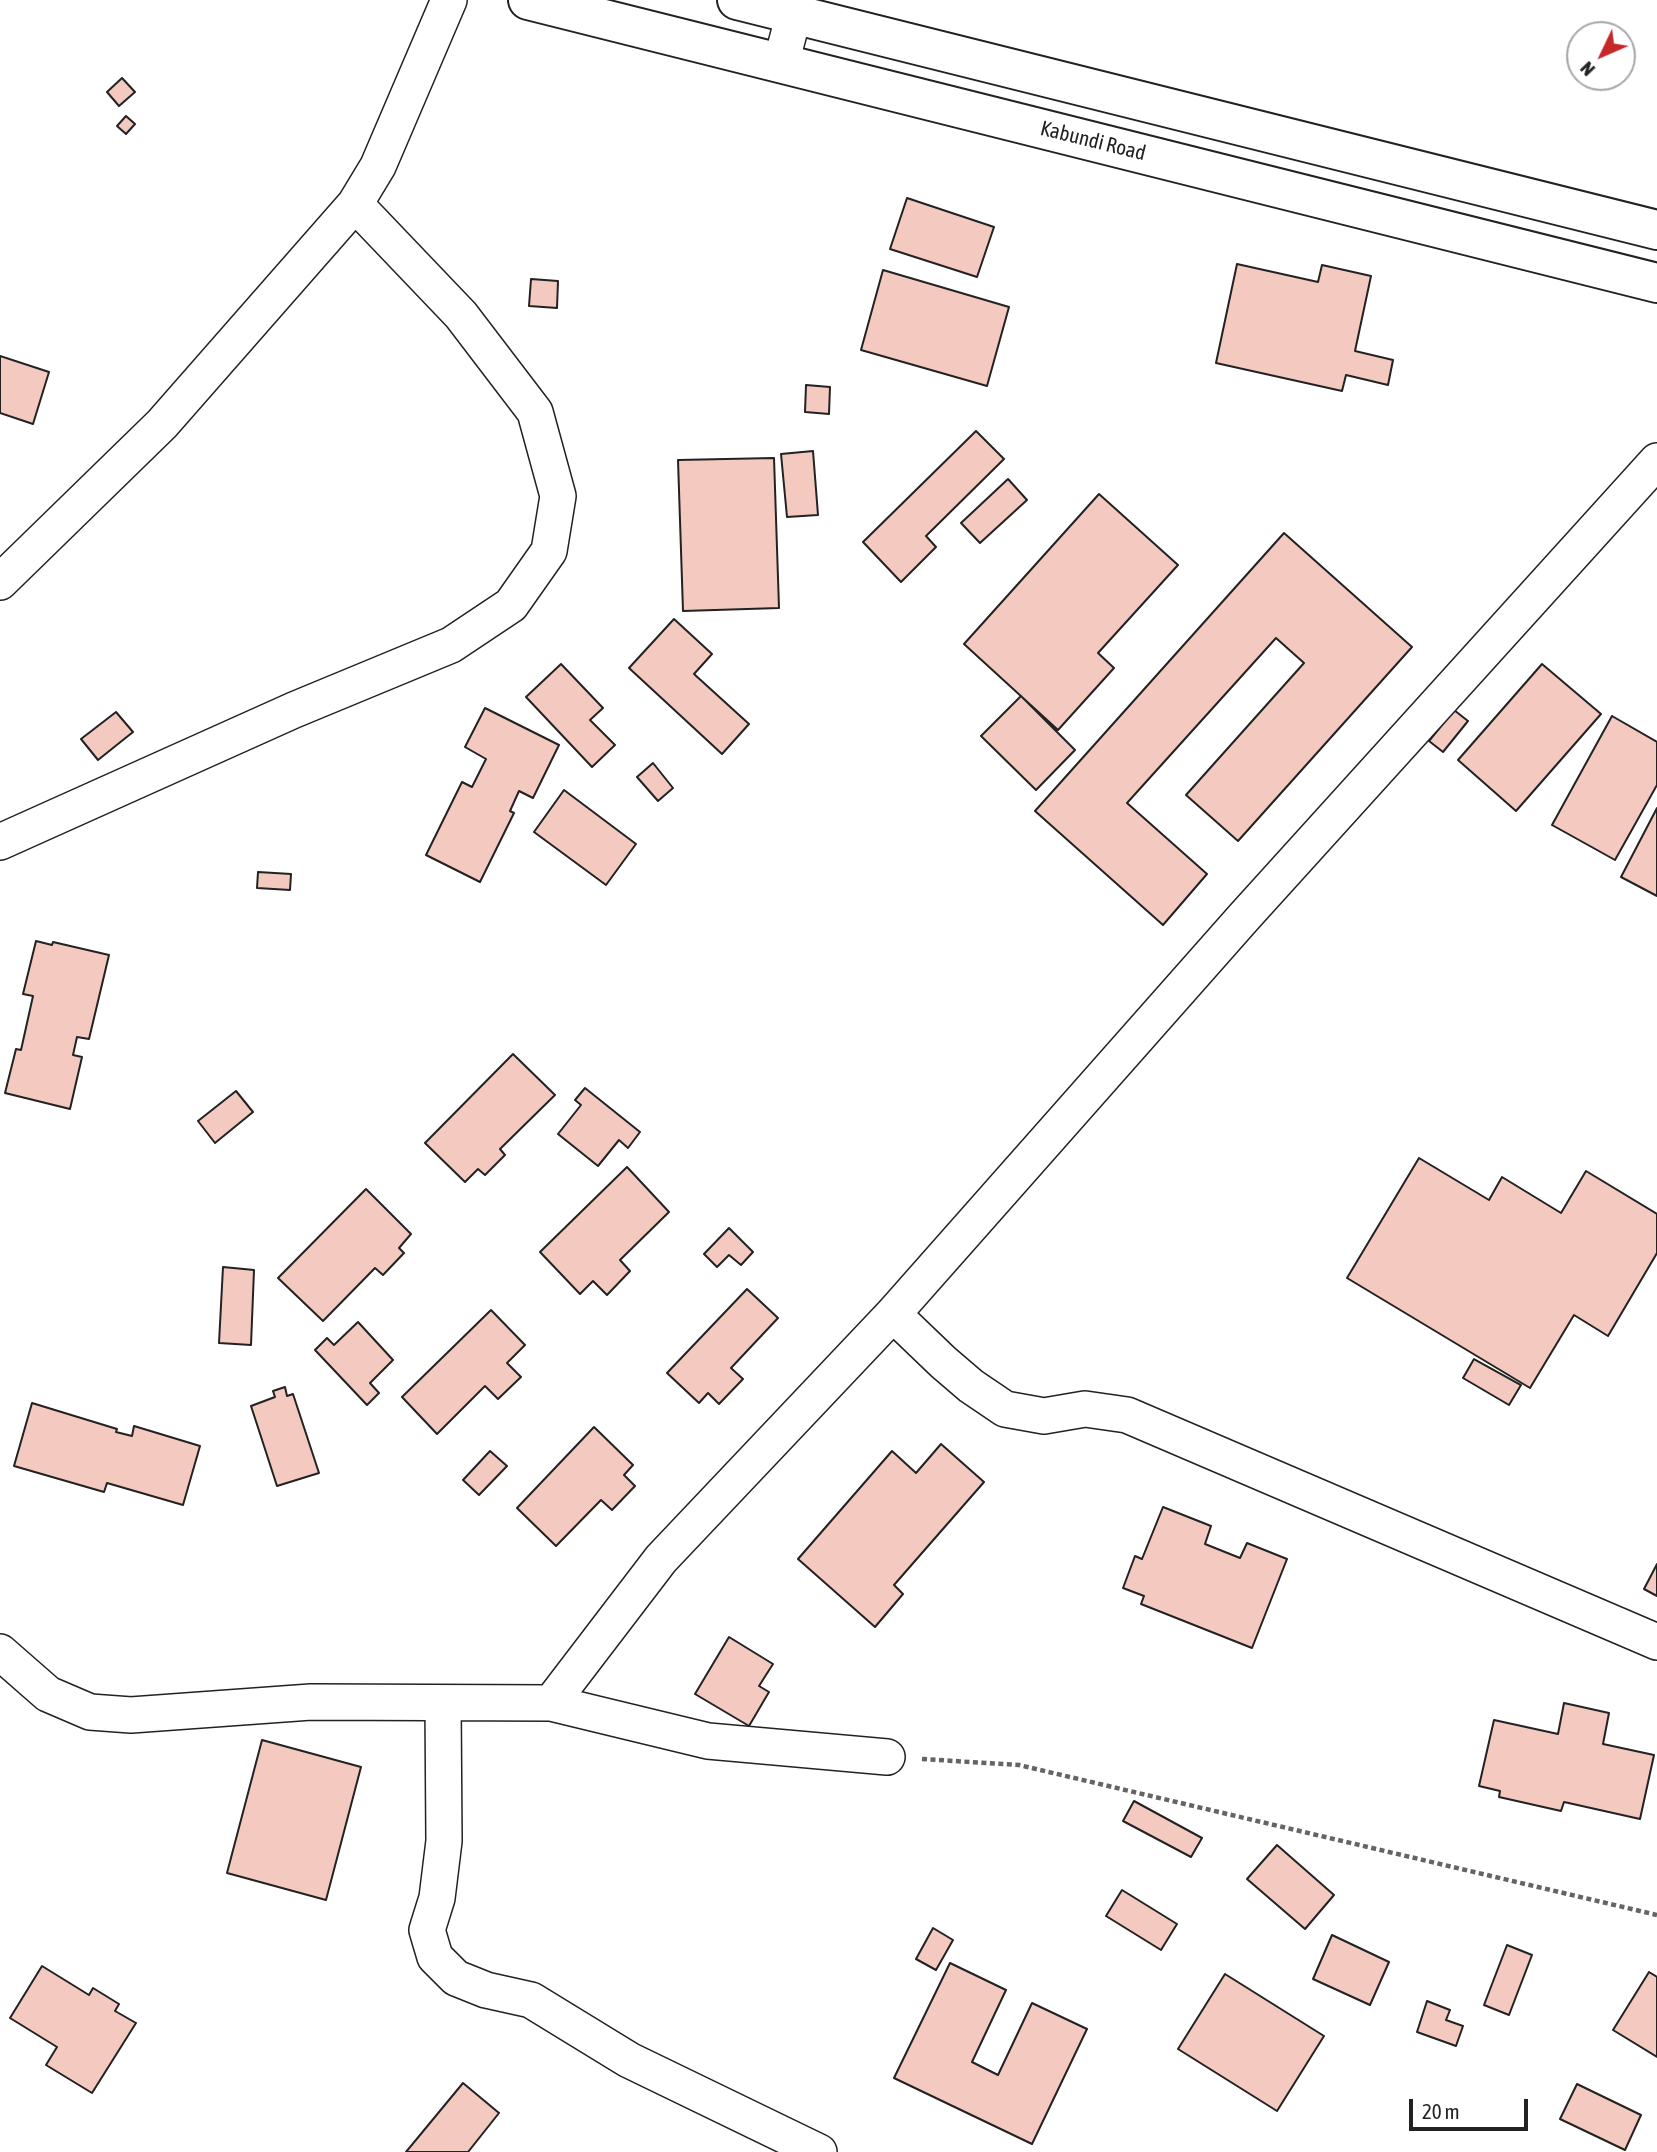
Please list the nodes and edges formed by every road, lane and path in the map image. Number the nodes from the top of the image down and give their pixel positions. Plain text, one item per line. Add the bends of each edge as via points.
1 (449, 0) edge
2 (528, 0) edge
3 (737, 0) edge
4 (793, 7) edge
5 (781, 63) junction
6 (355, 204) junction
7 (1657, 230) edge
8 (1657, 283) edge
9 (1657, 461) edge
10 (0, 582) edge
11 (0, 842) edge
12 (893, 1314) junction
13 (1657, 1642) edge
14 (0, 1652) edge
15 (443, 1703) junction
16 (551, 1703) junction
17 (887, 1757) joint
18 (1657, 1915) edge
19 (820, 2152) edge

1 - 6 street via 378,166
2 - 5 street, Kabundi Road
3 - 4 street
4 - 5 street
4 - 7 street
5 - 8 street, Kabundi Road
6 - 10 street via 162,424
6 - 11 street via 461,315 535,412 558,495 549,551 511,605 452,645 294,710
9 - 12 street
12 - 13 street via 971,1386 1005,1409 1044,1416 1086,1409 1128,1415
12 - 16 street via 661,1559
14 - 15 street via 48,1693 90,1712 131,1715 311,1702
15 - 16 street
15 - 19 street via 444,1841 438,1898 427,1930 435,1956 456,1978 531,2000 629,2060
16 - 17 street via 708,1741
17 - 18 path via 1019,1765

